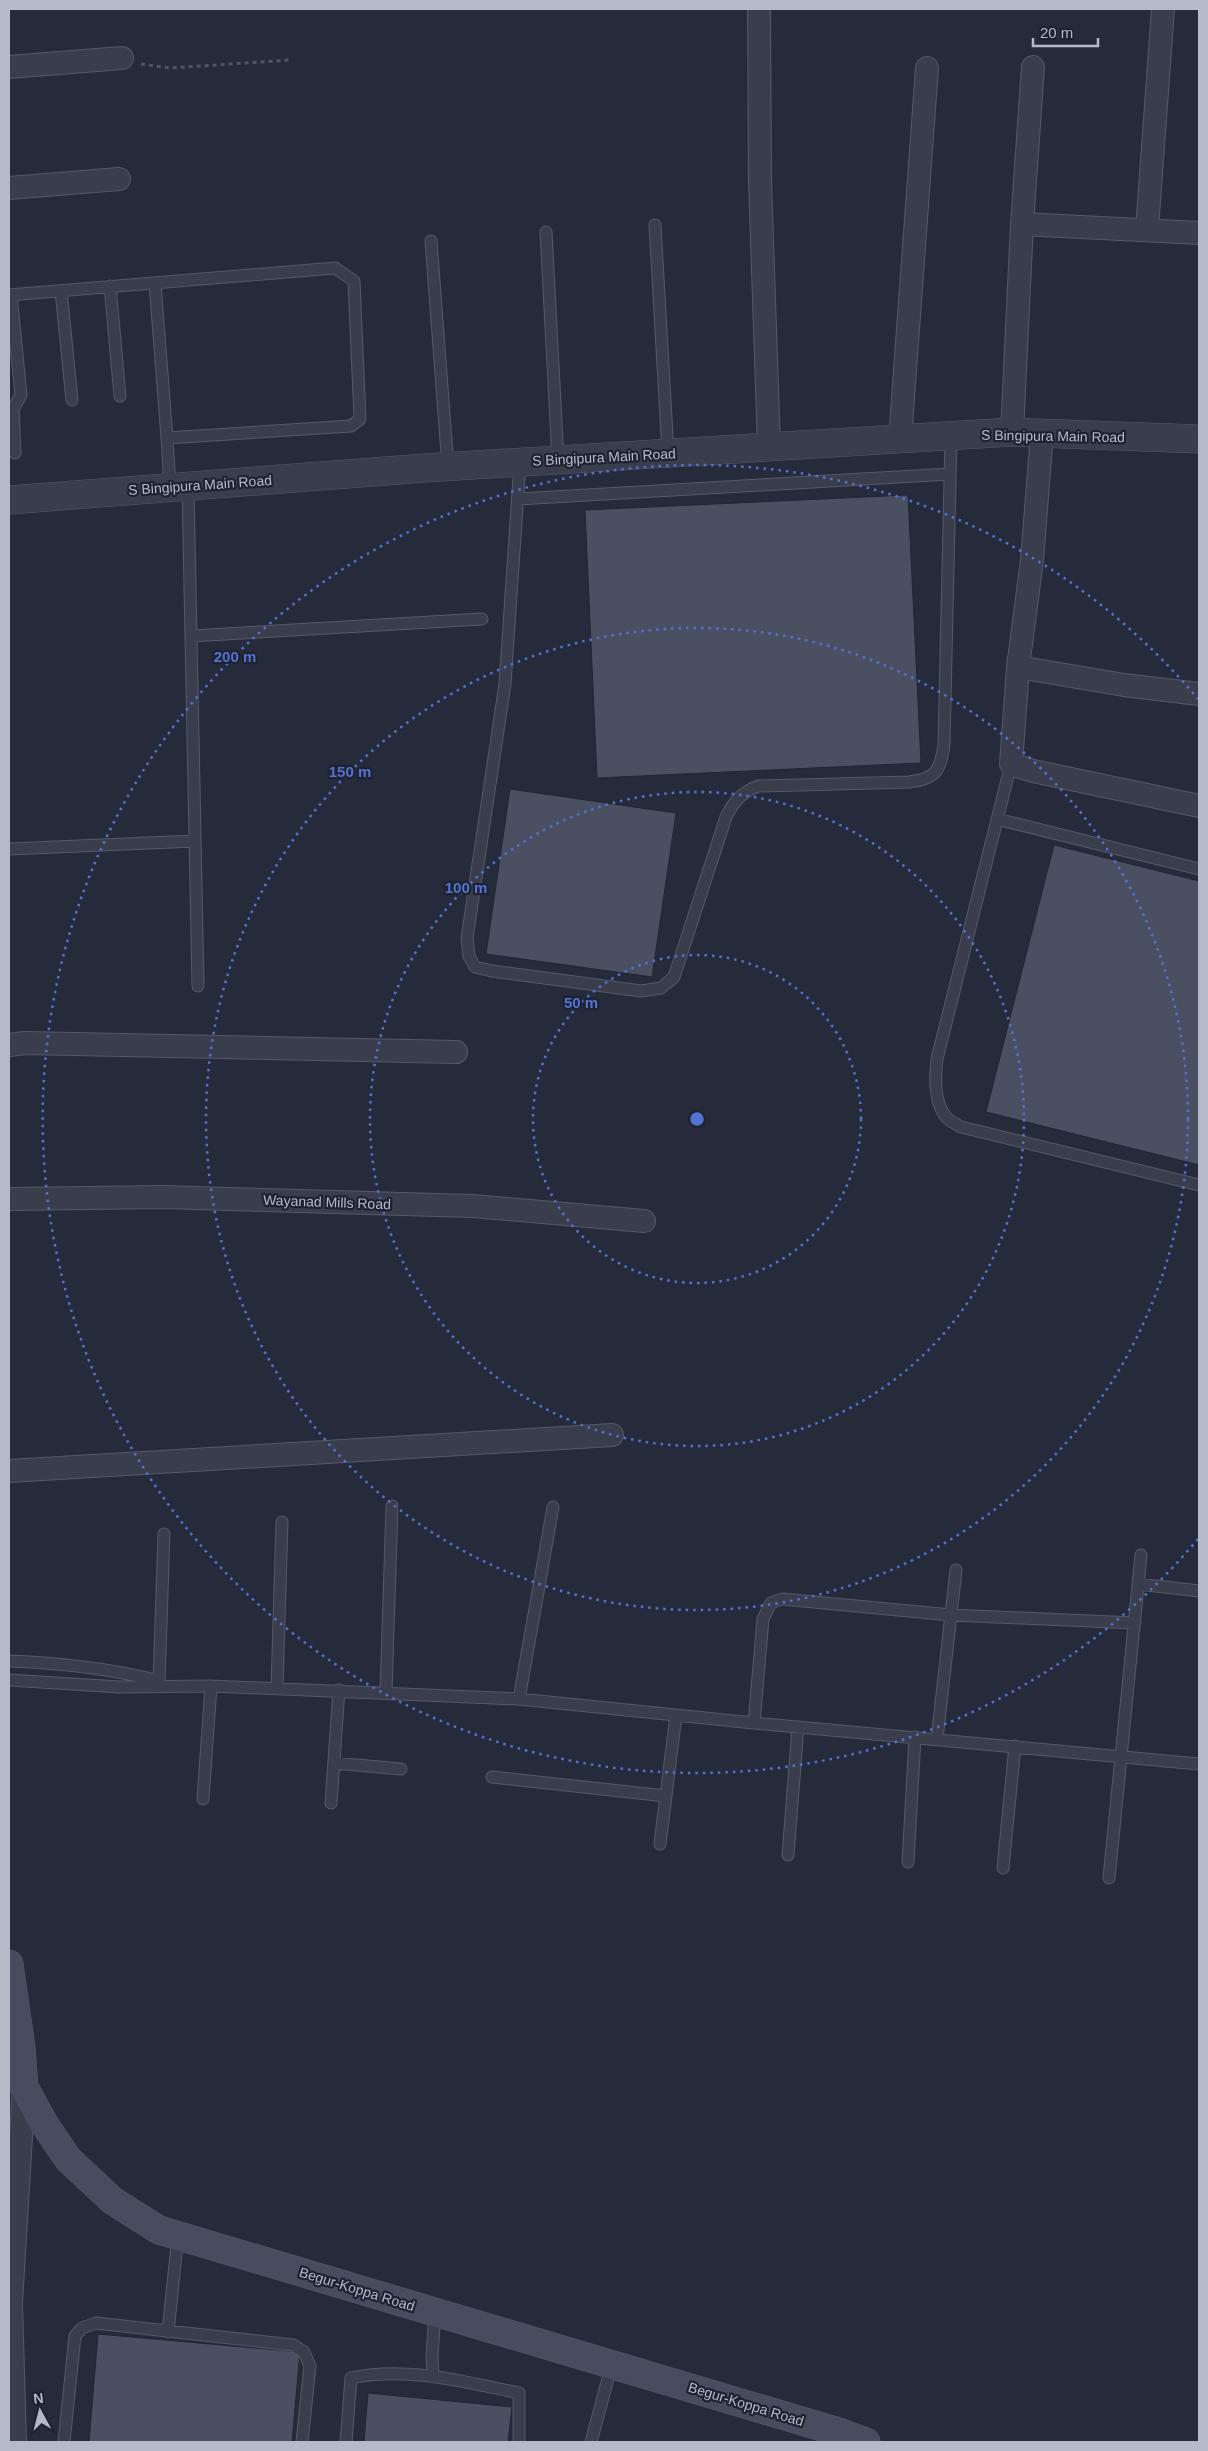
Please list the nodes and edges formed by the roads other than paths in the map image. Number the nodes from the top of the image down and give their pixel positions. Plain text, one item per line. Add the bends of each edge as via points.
1 (759, 9) edge
2 (1163, 9) edge
3 (122, 58) road end
4 (9, 67) edge
5 (1033, 67) dead end
6 (927, 68) dead end
7 (119, 179) dead end
8 (9, 188) edge
9 (1022, 224) junction
10 (655, 225) dead end
11 (1147, 230) junction
12 (546, 232) dead end
13 (1199, 233) edge
14 (430, 241) dead end
15 (154, 283) junction
16 (110, 286) junction
17 (61, 291) junction
18 (10, 295) edge
19 (120, 396) dead end
20 (72, 400) dead end
21 (1012, 432) junction
22 (1042, 433) junction
23 (951, 436) junction
24 (167, 438) junction
25 (900, 439) junction
26 (1199, 439) edge
27 (770, 447) junction
28 (15, 453) dead end
29 (668, 453) junction
30 (558, 460) junction
31 (520, 462) junction
32 (448, 467) junction
33 (950, 474) junction
34 (179, 487) junction
35 (518, 499) junction
36 (9, 500) edge
37 (482, 619) dead end
38 (191, 636) junction
39 (1018, 668) junction
40 (1199, 694) edge
41 (1011, 764) junction
42 (1199, 806) edge
43 (997, 819) junction
44 (195, 841) junction
45 (9, 848) edge
46 (1199, 869) edge
47 (198, 986) dead end
48 (9, 1045) edge
49 (456, 1052) dead end
50 (1199, 1185) edge
51 (9, 1198) edge
52 (644, 1221) dead end
53 (612, 1435) dead end
54 (9, 1471) edge
55 (392, 1506) dead end
56 (553, 1507) dead end
57 (282, 1522) dead end
58 (164, 1534) dead end
59 (1141, 1555) dead end
60 (956, 1570) dead end
61 (1138, 1584) junction
62 (1199, 1591) edge
63 (951, 1615) junction
64 (1135, 1623) junction
65 (9, 1662) edge
66 (9, 1680) edge
67 (158, 1681) junction
68 (170, 1685) junction
69 (211, 1686) junction
70 (277, 1688) junction
71 (339, 1690) junction
72 (386, 1692) junction
73 (519, 1699) junction
74 (676, 1715) junction
75 (754, 1723) junction
76 (798, 1727) junction
77 (915, 1737) junction
78 (938, 1739) junction
79 (1015, 1746) junction
80 (1121, 1756) junction
81 (334, 1763) junction
82 (1199, 1764) edge
83 (401, 1769) dead end
84 (492, 1777) dead end
85 (666, 1796) junction
86 (203, 1799) dead end
87 (330, 1803) dead end
88 (660, 1844) dead end
89 (788, 1855) dead end
90 (908, 1862) dead end
91 (1003, 1868) dead end
92 (1109, 1878) dead end
93 (9, 1964) edge
94 (24, 2087) junction
95 (15, 2139) edge
96 (178, 2236) junction
97 (10, 2304) edge
98 (435, 2312) junction
99 (168, 2332) junction
100 (612, 2364) junction
101 (433, 2376) junction
102 (15, 2442) edge
103 (64, 2442) edge
104 (302, 2442) edge
105 (346, 2442) edge
106 (518, 2442) edge
107 (591, 2442) edge
108 (866, 2442) edge

1 - 27 street via 760,181
2 - 11 street
3 - 4 street
5 - 9 street
6 - 25 street
7 - 8 street
9 - 11 street
9 - 21 street
10 - 29 lane
11 - 13 street
12 - 30 lane
14 - 32 lane
15 - 16 lane
15 - 24 lane
15 - 24 lane via 335,268 354,281 360,419 351,426
16 - 17 lane
16 - 19 lane
17 - 18 lane
17 - 20 lane
18 - 28 lane via 21,395 13,409
21 - 22 street, S Bingipura Main Road
21 - 23 street, S Bingipura Main Road
22 - 26 street, S Bingipura Main Road
22 - 39 street via 1032,560
23 - 25 street, S Bingipura Main Road
23 - 33 lane
24 - 34 lane
25 - 27 street, S Bingipura Main Road
27 - 29 street, S Bingipura Main Road
29 - 30 street, S Bingipura Main Road
30 - 31 street, S Bingipura Main Road
31 - 32 street, S Bingipura Main Road
31 - 35 lane
32 - 34 street, S Bingipura Main Road
33 - 35 lane
33 - 35 lane via 944,745 937,770 927,780 758,786 743,792 726,817 674,977 661,988 641,991 499,972 475,967 469,956 467,938 505,684
34 - 36 street, S Bingipura Main Road
34 - 38 lane
37 - 38 lane
38 - 44 lane
39 - 40 street
39 - 41 street
41 - 42 street
41 - 43 lane
43 - 46 lane
43 - 50 lane via 937,1059 937,1091 946,1117 961,1128
44 - 45 lane
44 - 47 lane
48 - 49 street
51 - 52 street, Wayanad Mills Road via 162,1197 473,1206
53 - 54 street
55 - 72 lane
56 - 73 lane
57 - 70 lane
58 - 67 lane
59 - 61 lane
60 - 63 lane
61 - 62 lane
61 - 64 lane
63 - 64 lane
63 - 75 lane via 782,1599 771,1603 763,1619
63 - 78 lane
64 - 80 lane
65 - 67 lane via 50,1662 116,1670
66 - 68 lane via 119,1687
67 - 68 lane
68 - 69 lane
69 - 70 lane
69 - 86 lane
70 - 71 lane
71 - 72 lane
71 - 81 lane
72 - 73 lane
73 - 74 lane
74 - 75 lane
74 - 85 lane
75 - 76 lane
76 - 77 lane
76 - 89 lane
77 - 78 lane
77 - 90 lane
78 - 79 lane
79 - 80 lane
79 - 91 lane
80 - 82 lane
80 - 92 lane
81 - 83 lane
81 - 87 lane
84 - 85 lane
85 - 88 lane
93 - 94 main road, Begur-Koppa Road
94 - 95 street
94 - 96 main road, Begur-Koppa Road via 68,2158 113,2202 159,2230
95 - 97 street
96 - 98 main road, Begur-Koppa Road
96 - 99 lane
97 - 102 street
98 - 100 main road, Begur-Koppa Road
98 - 101 lane
99 - 103 lane via 96,2323 82,2328 75,2336
99 - 104 lane via 293,2345 304,2352 310,2366
100 - 107 lane
100 - 108 main road, Begur-Koppa Road
101 - 105 lane via 365,2375 351,2378
101 - 106 lane via 520,2393

